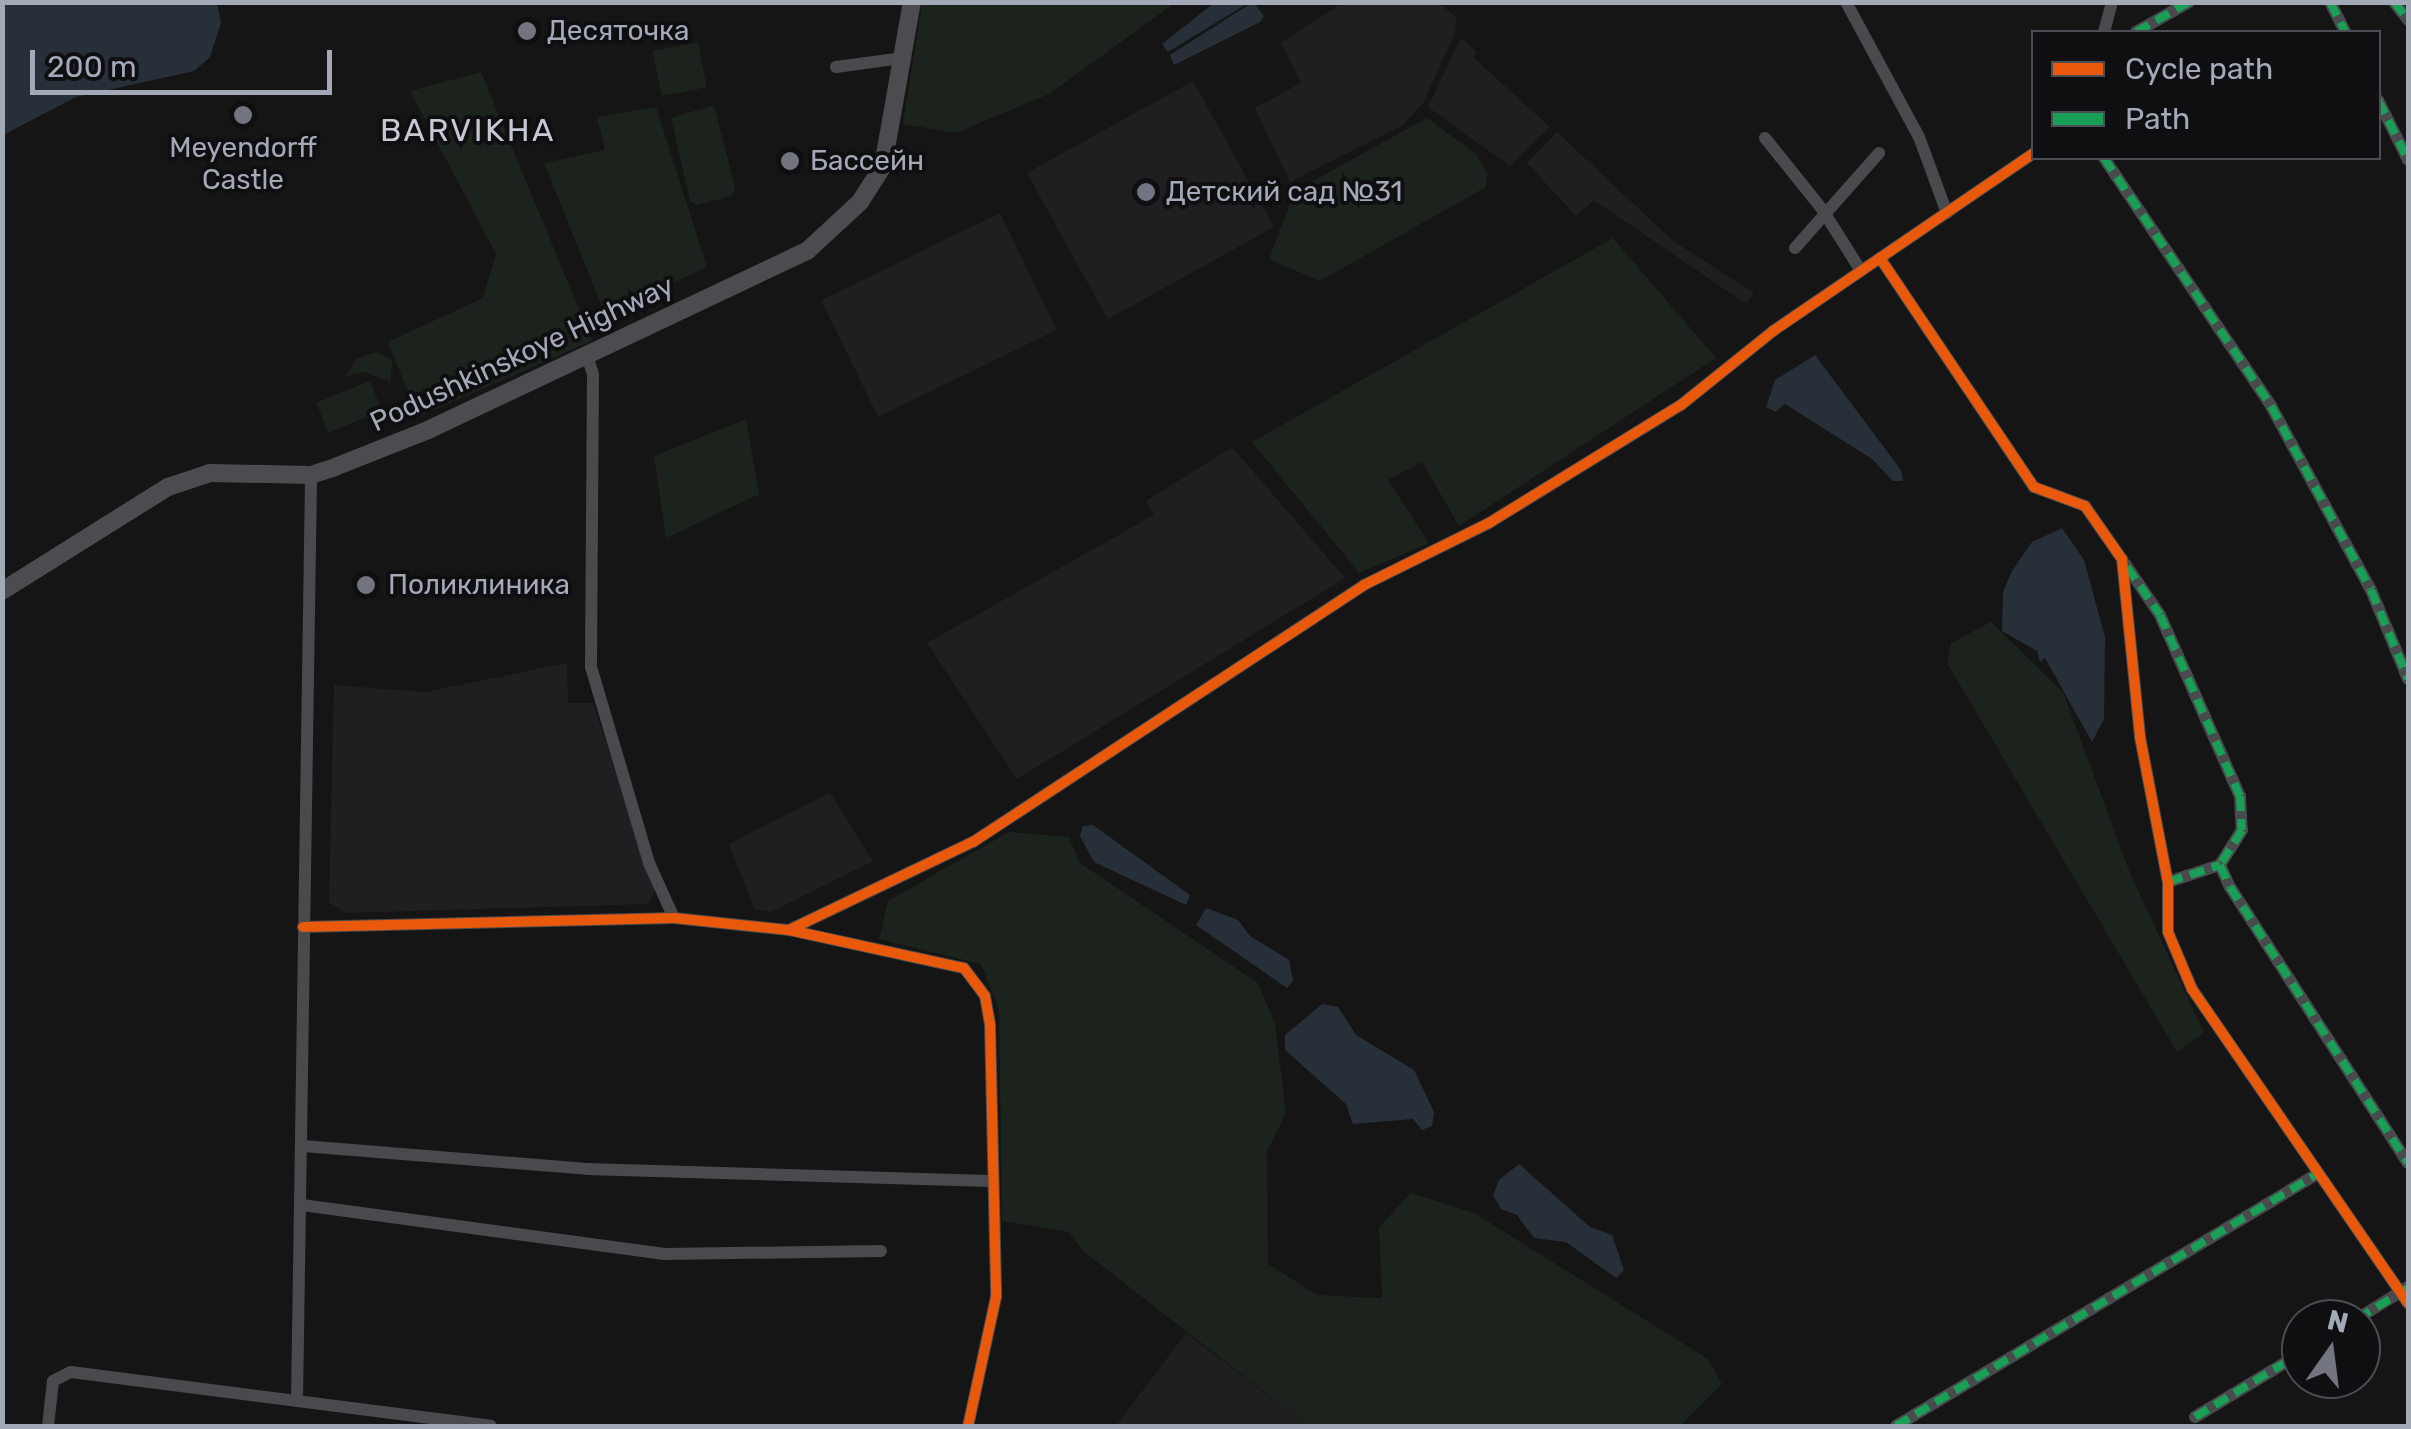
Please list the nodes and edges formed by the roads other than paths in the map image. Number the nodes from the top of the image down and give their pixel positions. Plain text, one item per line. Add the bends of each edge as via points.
1 (912, 2) edge
2 (1846, 2) edge
3 (2112, 2) edge
4 (2189, 2) edge
5 (2330, 2) edge
6 (2394, 2) edge
7 (2408, 20) edge
8 (2105, 30) edge
9 (2140, 30) edge
10 (2344, 30) edge
11 (904, 58) junction
12 (836, 67) dead end
13 (2381, 106) edge
14 (1765, 138) dead end
15 (1879, 153) dead end
16 (2031, 155) edge
17 (2105, 160) edge
18 (2408, 160) edge
19 (1826, 214) junction
20 (1947, 214) junction
21 (1795, 248) dead end
22 (1880, 258) junction
23 (1860, 271) junction
24 (587, 355) junction
25 (311, 475) junction
26 (2122, 559) junction
27 (2, 591) edge
28 (2408, 680) edge
29 (2220, 865) junction
30 (2168, 882) junction
31 (674, 918) junction
32 (303, 927) junction
33 (790, 930) junction
34 (303, 1146) junction
35 (2408, 1163) edge
36 (2316, 1175) junction
37 (990, 1181) junction
38 (302, 1205) junction
39 (882, 1251) dead end
40 (2406, 1294) edge
41 (2381, 1307) edge
42 (2281, 1365) edge
43 (297, 1401) junction
44 (2194, 1417) dead end
45 (48, 1426) edge
46 (491, 1426) edge
47 (968, 1426) edge
48 (1896, 1426) edge

1 - 11 main road, Podushkinskoye Highway
2 - 20 street via 1919,136
3 - 8 street
4 - 9 street
5 - 10 street
6 - 7 street
11 - 12 street
11 - 24 main road, Podushkinskoye Highway via 883,166 830,234 774,268
13 - 18 street
14 - 19 street
15 - 19 street
16 - 20 street
17 - 28 street via 2271,406 2371,590
19 - 21 street
19 - 23 street
20 - 22 street
22 - 23 street
22 - 26 street via 2034,487 2085,506
23 - 33 street via 1681,406 1489,523 1364,585 973,842
24 - 25 main road, Podushkinskoye Highway via 428,430
24 - 31 street via 594,375 591,667 649,864
25 - 27 main road, Podushkinskoye Highway via 210,473 168,487
25 - 32 street
26 - 29 street via 2160,615 2240,796 2242,830
26 - 30 street via 2140,737
29 - 30 street
29 - 35 street
30 - 36 street via 2168,932 2192,989
31 - 32 street
31 - 33 street
32 - 34 street
33 - 37 street via 919,954 964,968 977,981 990,1024
34 - 37 street via 587,1169
34 - 38 street
36 - 40 street
36 - 48 street
37 - 47 street via 995,1321
38 - 39 street via 664,1254
38 - 43 street
40 - 41 street
42 - 44 street
43 - 45 street via 71,1372 53,1381
43 - 46 street

